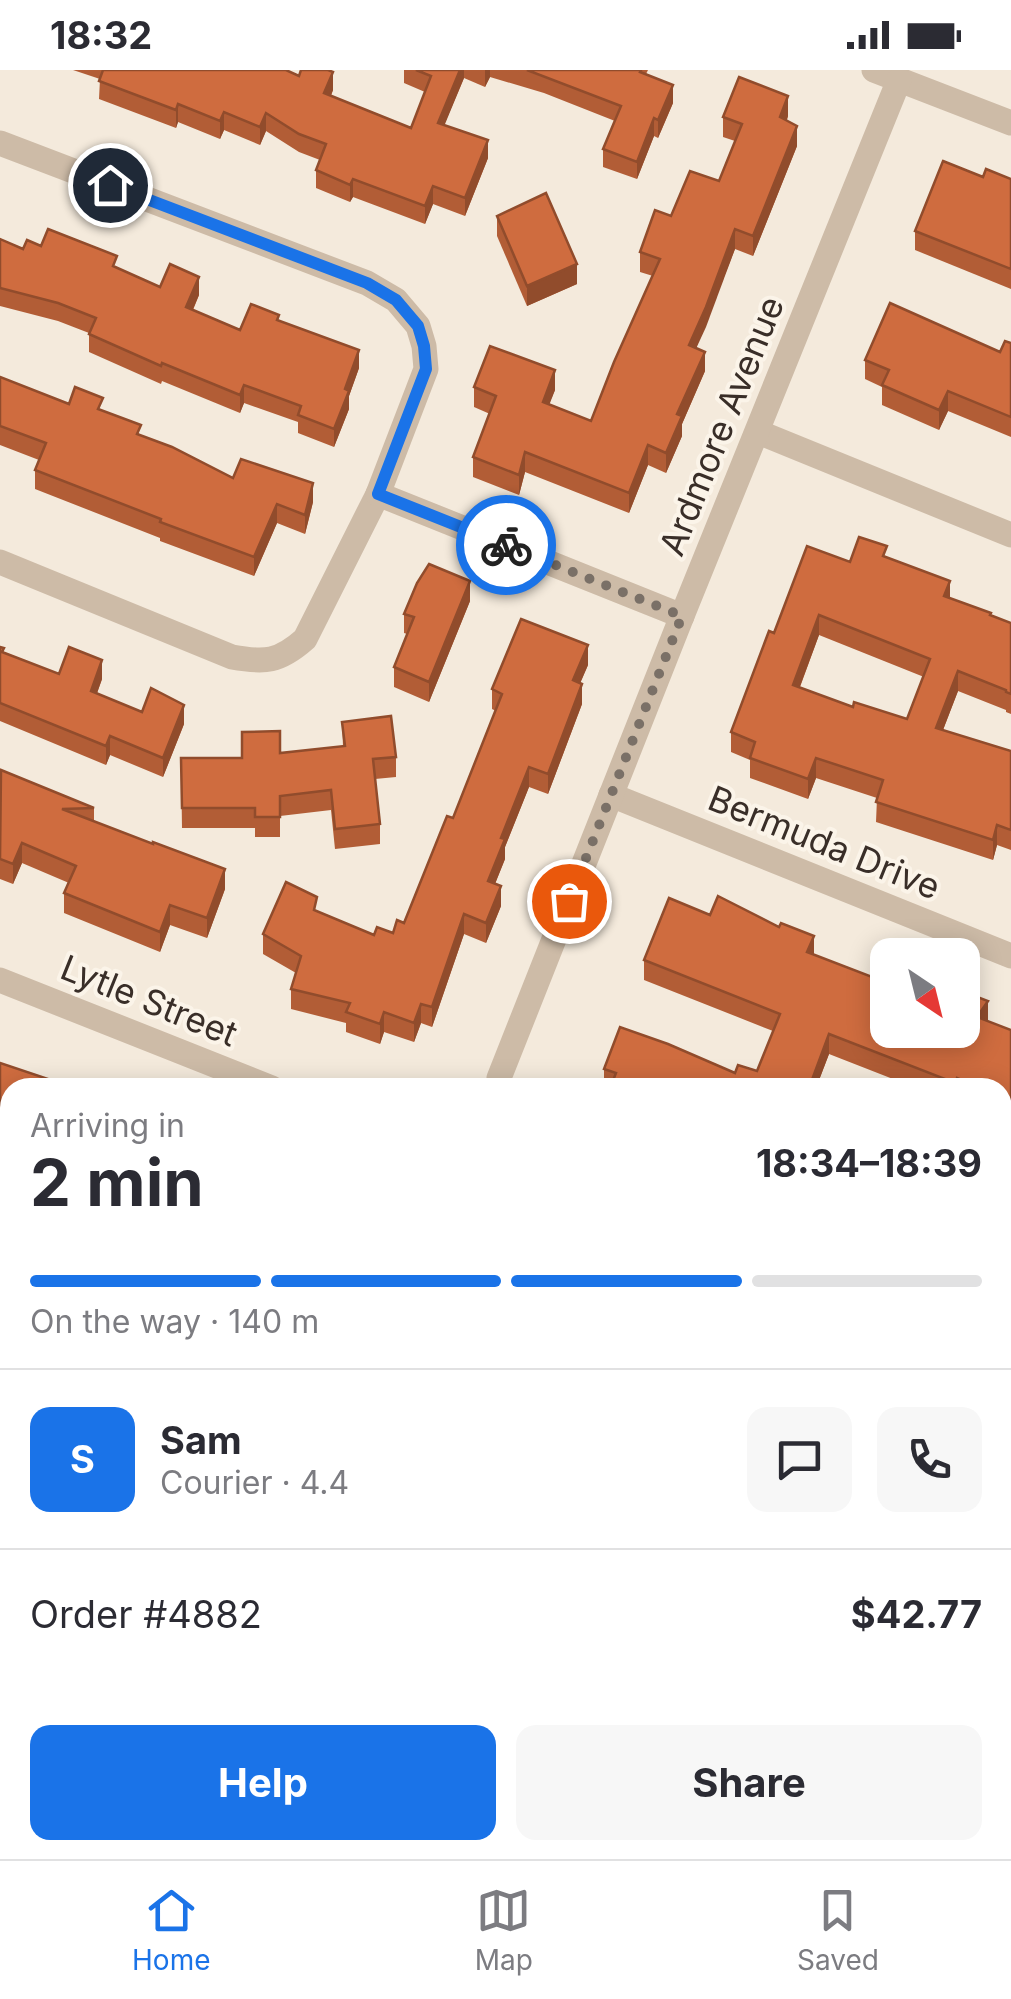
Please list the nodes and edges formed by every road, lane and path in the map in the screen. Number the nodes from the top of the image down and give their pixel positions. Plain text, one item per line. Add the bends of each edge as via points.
1 (874, 70) edge
2 (900, 80) junction
3 (1011, 124) edge
4 (0, 143) edge
5 (758, 432) junction
6 (378, 494) junction
7 (1011, 536) edge
8 (0, 562) edge
9 (682, 616) junction
10 (612, 795) junction
11 (1011, 956) edge
12 (0, 980) edge
13 (247, 1078) edge
14 (498, 1078) dead end

1 - 2 street
2 - 3 street
2 - 5 street, Ardmore Avenue
4 - 6 street via 367,283 396,300 418,326 426,369
5 - 7 street
5 - 9 street, Ardmore Avenue
6 - 8 street via 305,639 262,662 232,657
6 - 9 street
9 - 10 street, Ardmore Avenue
10 - 11 street, Bermuda Drive
10 - 14 street, Ardmore Avenue
12 - 13 street, Lytle Street

